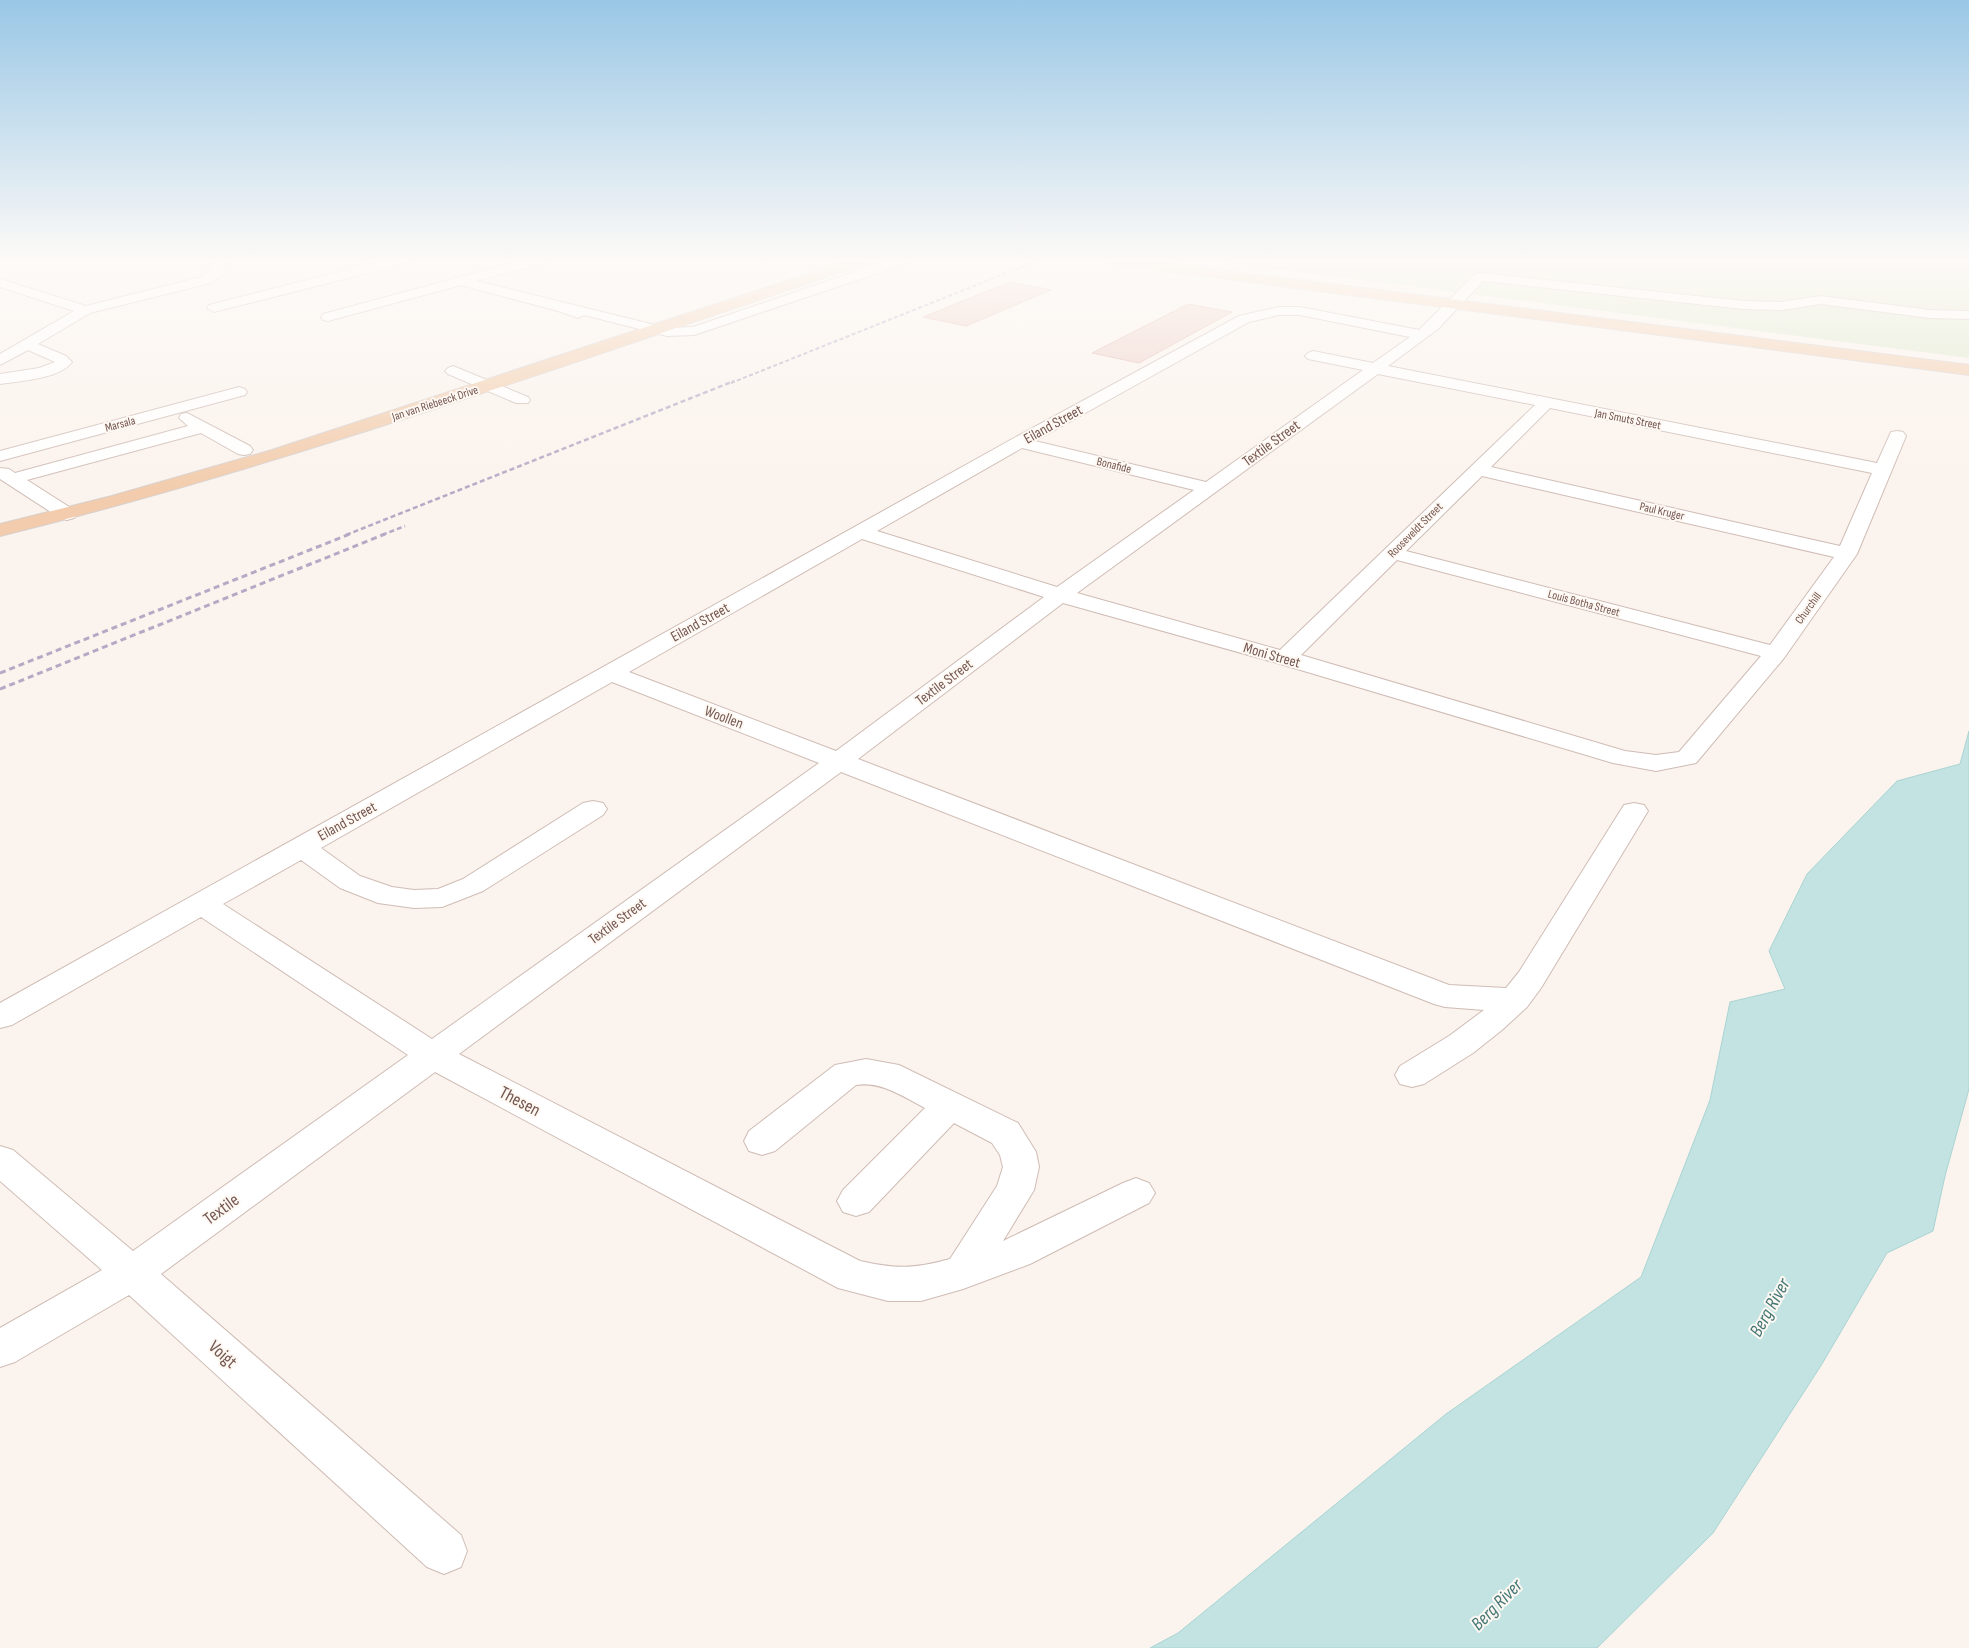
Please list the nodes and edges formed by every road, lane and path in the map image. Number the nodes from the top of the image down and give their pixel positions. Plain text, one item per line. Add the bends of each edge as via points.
1 (39, 337) edge
2 (594, 337) edge
3 (634, 337) edge
4 (1211, 337) edge
5 (1419, 337) edge
6 (1699, 337) edge
7 (27, 344) junction
8 (1313, 356) dead end
9 (0, 360) edge
10 (1375, 369) junction
11 (1969, 370) edge
12 (452, 371) dead end
13 (468, 378) junction
14 (0, 379) edge
15 (487, 386) junction
16 (239, 392) dead end
17 (522, 400) dead end
18 (1546, 403) junction
19 (173, 409) junction
20 (202, 427) junction
21 (1897, 436) dead end
22 (1020, 442) junction
23 (244, 450) junction
24 (0, 456) edge
25 (1477, 469) junction
26 (1882, 470) junction
27 (6, 475) edge
28 (1209, 488) junction
29 (50, 503) junction
30 (0, 514) edge
31 (67, 514) junction
32 (0, 530) edge
33 (860, 532) junction
34 (1392, 553) junction
35 (1847, 554) junction
36 (1060, 595) junction
37 (1776, 653) junction
38 (1285, 658) junction
39 (610, 673) junction
40 (1687, 758) joint
41 (838, 762) junction
42 (593, 809) dead end
43 (1634, 811) dead end
44 (301, 847) junction
45 (201, 904) junction
46 (1516, 998) junction
47 (0, 1017) edge
48 (432, 1054) junction
49 (1412, 1075) dead end
50 (949, 1106) junction
51 (762, 1141) dead end
52 (0, 1160) edge
53 (1136, 1193) dead end
54 (856, 1201) dead end
55 (962, 1272) junction
56 (132, 1274) junction
57 (0, 1349) edge
58 (444, 1551) dead end

1 - 7 street
2 - 13 main road, Jan van Riebeeck Drive
3 - 15 main road, Jan van Riebeeck Drive
4 - 22 street, Eiland Street
5 - 10 street, Textile Street
6 - 11 main road
7 - 9 street
7 - 14 street via 64,362 50,369
8 - 10 street, Jan Smuts Street
10 - 18 street, Jan Smuts Street
10 - 28 street, Textile Street
12 - 13 street
13 - 15 street
13 - 23 main road, Jan van Riebeeck Drive
15 - 17 street
15 - 31 main road, Jan van Riebeeck Drive via 246,464
16 - 19 street, Marsala
18 - 25 street, Rooseveldt Street
18 - 26 street, Jan Smuts Street
19 - 20 street
19 - 24 street, Marsala
20 - 23 street
20 - 27 street
21 - 26 street, Churchill
22 - 28 street, Bonafide
22 - 33 street, Eiland Street
23 - 29 main road, Jan van Riebeeck Drive
25 - 34 street, Rooseveldt Street
25 - 35 street, Paul Kruger
26 - 35 street, Churchill
27 - 29 street
28 - 36 street, Textile Street
29 - 30 main road, Jan van Riebeeck Drive
29 - 31 street
31 - 32 main road, Jan van Riebeeck Drive
33 - 36 street, Moni Street
33 - 39 street, Eiland Street
34 - 37 street, Louis Botha Street
34 - 38 street, Rooseveldt Street
35 - 37 street, Churchill
36 - 38 street, Moni Street
36 - 41 street, Textile Street
37 - 40 street, Churchill
38 - 40 street, Moni Street via 1622,758 1656,763
39 - 41 street, Woollen
39 - 44 street, Eiland Street
41 - 46 street, Woollen via 1445,996
41 - 48 street, Textile Street
42 - 44 street via 473,885 442,898 388,896 350,882
43 - 46 street
44 - 45 street, Eiland Street
45 - 47 street, Eiland Street
45 - 48 street, Thesen
46 - 49 street via 1499,1017 1459,1048
48 - 55 street, Thesen via 852,1276 888,1284 921,1284
48 - 56 street, Textile
50 - 51 street via 886,1074 866,1071 848,1074
50 - 54 street
50 - 55 street via 1005,1133 1018,1152 1021,1167 1015,1190
52 - 56 street, Voigt
53 - 55 street, Thesen via 1016,1253
56 - 57 street, Textile
56 - 58 street, Voigt

